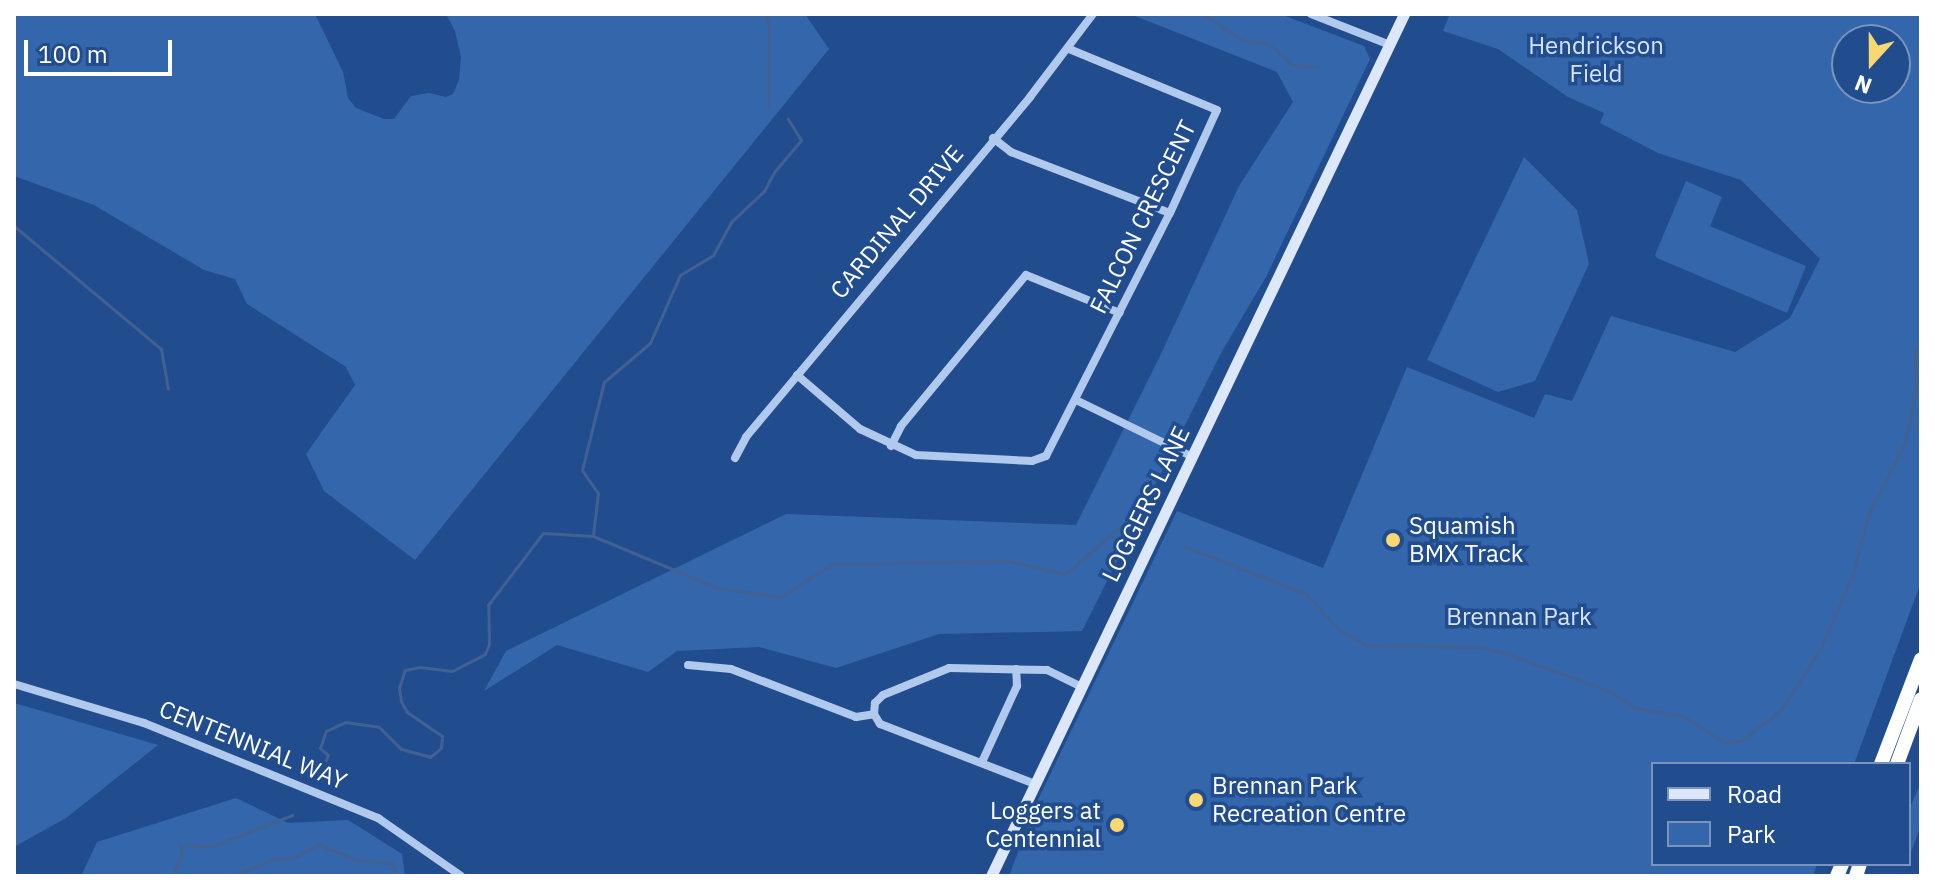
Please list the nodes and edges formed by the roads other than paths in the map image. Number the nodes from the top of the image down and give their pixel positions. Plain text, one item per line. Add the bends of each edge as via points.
1 (1093, 14) edge
2 (1311, 14) edge
3 (1404, 14) edge
4 (1390, 45) junction
5 (1069, 49) junction
6 (993, 138) junction
7 (1170, 213) junction
8 (1120, 313) junction
9 (797, 375) junction
10 (1076, 400) junction
11 (891, 446) junction
12 (1193, 457) junction
13 (735, 458) dead end
14 (1921, 659) edge
15 (688, 665) dead end
16 (1016, 669) junction
17 (14, 684) edge
18 (1082, 687) junction
19 (1921, 699) edge
20 (1921, 711) edge
21 (874, 714) junction
22 (1911, 726) junction
23 (982, 762) junction
24 (1882, 762) edge
25 (1898, 762) edge
26 (1035, 784) junction
27 (461, 876) edge
28 (991, 876) edge

1 - 5 street, CARDINAL DRIVE
2 - 4 street
3 - 4 street, LOGGERS LANE
4 - 12 street, LOGGERS LANE
5 - 6 street, CARDINAL DRIVE
5 - 7 street, FALCON CRESCENT via 1217,110
6 - 7 street via 1011,152
6 - 9 street, CARDINAL DRIVE
7 - 8 street, FALCON CRESCENT
8 - 10 street, FALCON CRESCENT
8 - 11 street via 1026,275 901,426
9 - 11 street via 860,429
9 - 13 street, CARDINAL DRIVE
10 - 11 street, FALCON CRESCENT via 1051,449 1039,459 929,457
10 - 12 street
12 - 18 street, LOGGERS LANE
14 - 24 highway
15 - 21 street via 731,669 856,717
16 - 18 street via 1047,670
16 - 21 street via 945,668 879,697
16 - 23 street via 1017,686
17 - 27 street, CENTENNIAL WAY via 144,723 378,818
18 - 26 street, LOGGERS LANE
19 - 22 highway
20 - 22 highway
21 - 23 street via 880,724
22 - 25 highway
23 - 26 street
26 - 28 street, LOGGERS LANE

